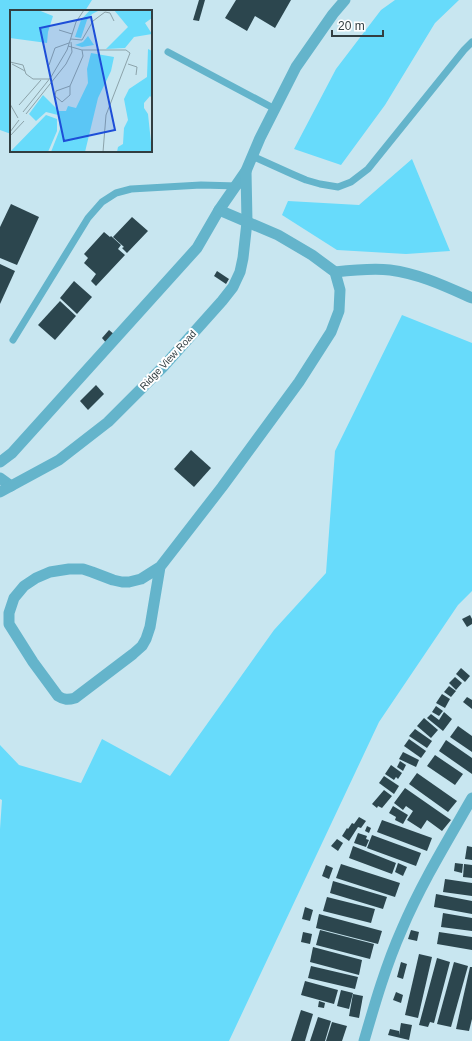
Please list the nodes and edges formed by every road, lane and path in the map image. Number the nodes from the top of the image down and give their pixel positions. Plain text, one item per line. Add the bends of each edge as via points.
1 (345, 0) edge
2 (472, 42) edge
3 (168, 52) dead end
4 (275, 109) junction
5 (252, 156) junction
6 (246, 171) junction
7 (235, 186) junction
8 (247, 187) junction
9 (219, 210) junction
10 (247, 222) junction
11 (335, 272) junction
12 (472, 298) edge
13 (14, 340) dead end
14 (0, 462) edge
15 (0, 478) edge
16 (11, 486) junction
17 (0, 492) edge
18 (160, 567) junction
19 (472, 798) edge
20 (364, 1041) edge

1 - 4 street, Ridge View Road via 332,14 296,67
2 - 5 lane via 368,169 351,182 338,187 320,184
3 - 4 lane
4 - 5 street, Ridge View Road
5 - 6 street, Ridge View Road
6 - 7 street, Ridge View Road
6 - 8 street, Ridge View Road
7 - 8 lane
7 - 9 street, Ridge View Road
7 - 13 lane via 131,188 116,192 102,202 88,218
8 - 10 street, Ridge View Road
9 - 10 street
9 - 14 street, Ridge View Road via 197,248 12,452
10 - 11 street via 278,235
10 - 16 street, Ridge View Road via 240,272 222,301 108,422 59,460
11 - 12 street via 396,271 434,281
11 - 18 street via 340,290 339,311 331,332 299,382 222,488
15 - 16 street
16 - 17 street, Ridge View Road
18 - 18 street via 150,627 142,646 75,698 68,700 58,696 9,624 9,613 14,598 24,586 50,572 83,569 113,580 129,582 141,579
19 - 20 street via 419,892 402,928

